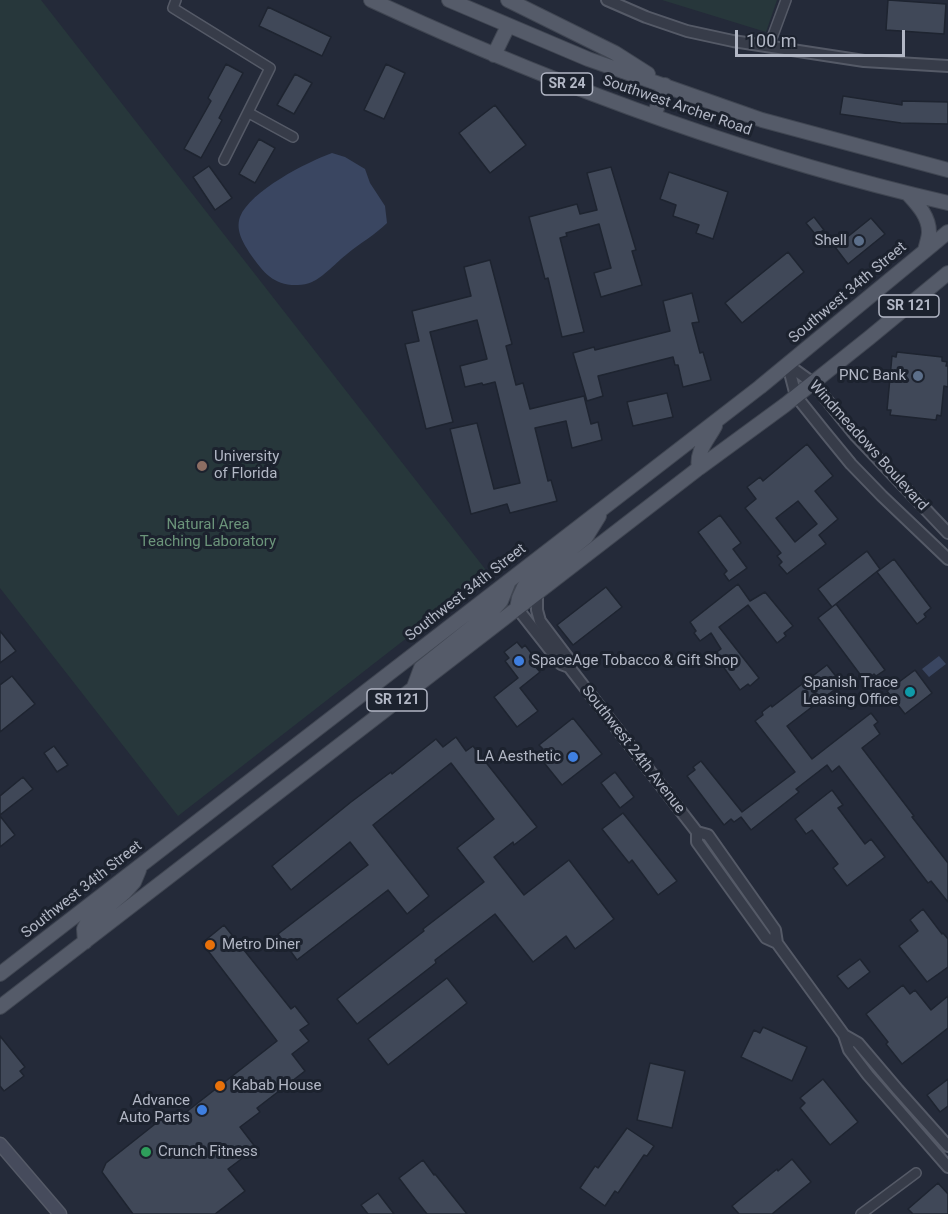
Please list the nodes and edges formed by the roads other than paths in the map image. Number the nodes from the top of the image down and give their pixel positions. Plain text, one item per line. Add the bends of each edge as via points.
1 (177, 0) edge
2 (371, 0) edge
3 (449, 0) edge
4 (508, 0) edge
5 (606, 0) edge
6 (786, 0) edge
7 (508, 26) junction
8 (769, 46) junction
9 (495, 55) junction
10 (948, 66) edge
11 (665, 85) junction
12 (249, 113) junction
13 (654, 116) junction
14 (293, 136) dead end
15 (224, 160) dead end
16 (948, 170) edge
17 (908, 194) junction
18 (948, 203) edge
19 (948, 232) edge
20 (925, 251) junction
21 (948, 273) edge
22 (788, 365) junction
23 (813, 383) junction
24 (796, 396) junction
25 (719, 419) junction
26 (699, 468) junction
27 (605, 507) junction
28 (936, 521) junction
29 (948, 533) edge
30 (922, 534) junction
31 (948, 559) edge
32 (509, 581) junction
33 (537, 593) junction
34 (517, 608) junction
35 (569, 667) junction
36 (413, 688) junction
37 (141, 866) junction
38 (85, 942) junction
39 (0, 974) edge
40 (0, 1007) edge
41 (844, 1035) junction
42 (0, 1144) edge
43 (948, 1146) edge
44 (948, 1167) edge
45 (916, 1173) dead end
46 (874, 1204) junction
47 (60, 1214) edge
48 (861, 1214) edge
49 (881, 1214) edge

1 - 12 street via 173,8 270,68
2 - 9 main road, Southwest Archer Road / SR 24
3 - 7 main road, Southwest Archer Road / SR 24
4 - 11 main road via 615,53
5 - 8 street via 687,31
6 - 8 street
7 - 9 main road
7 - 11 main road, Southwest Archer Road / SR 24
8 - 10 street via 864,61
9 - 13 main road, Southwest Archer Road / SR 24
11 - 13 main road
11 - 16 main road, Southwest Archer Road / SR 24 via 762,120
12 - 14 street
12 - 15 street
13 - 17 main road, Southwest Archer Road / SR 24 via 769,155
17 - 18 main road, Southwest Archer Road / SR 24
17 - 20 main road via 922,209 927,222
19 - 20 main road, Southwest 34th Street / SR 121
20 - 22 main road, Southwest 34th Street / SR 121
21 - 23 main road, SR 121
22 - 23 street, Windmeadows Boulevard
22 - 24 street, Windmeadows Boulevard
22 - 25 main road, Southwest 34th Street / SR 121
23 - 24 main road, SR 121
23 - 28 street, Windmeadows Boulevard via 856,436
24 - 26 main road, SR 121
24 - 30 street, Windmeadows Boulevard via 851,464
25 - 26 main road via 700,450
25 - 27 main road, Southwest 34th Street / SR 121
26 - 33 main road, SR 121
27 - 32 main road, Southwest 34th Street / SR 121
27 - 34 main road via 586,537 524,587
28 - 29 street, Windmeadows Boulevard
28 - 30 street
30 - 31 street, Windmeadows Boulevard
32 - 36 main road via 501,601 491,612 421,668
32 - 37 main road, Southwest 34th Street / SR 121
33 - 34 main road, SR 121
33 - 35 street, Southwest 24th Avenue via 540,621 568,658
34 - 35 street, Southwest 24th Avenue via 561,664
34 - 36 main road, SR 121
35 - 41 street, Southwest 24th Avenue via 697,832 708,835 775,930 777,944
36 - 38 main road, SR 121
37 - 38 main road via 124,893 86,924
37 - 39 main road, Southwest 34th Street / SR 121
38 - 40 main road, SR 121
41 - 43 street, Southwest 24th Avenue via 858,1042
41 - 44 street, Southwest 24th Avenue via 849,1050 868,1075
42 - 47 main road
45 - 46 street
46 - 48 street
46 - 49 street

